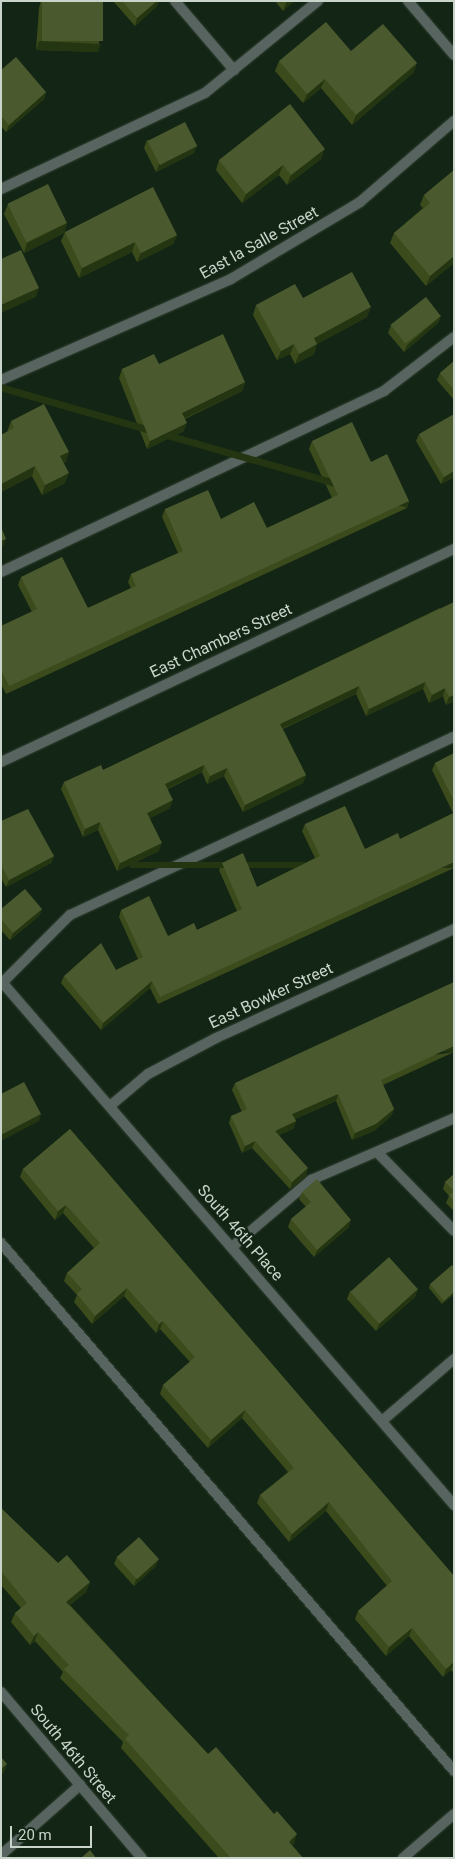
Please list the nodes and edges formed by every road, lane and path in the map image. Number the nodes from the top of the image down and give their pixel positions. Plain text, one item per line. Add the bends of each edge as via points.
1 (175, 1) edge
2 (318, 1) edge
3 (408, 1) edge
4 (454, 55) edge
5 (234, 70) junction
6 (454, 121) edge
7 (1, 189) edge
8 (454, 337) edge
9 (1, 380) edge
10 (454, 549) edge
11 (1, 572) edge
12 (454, 737) edge
13 (1, 762) edge
14 (454, 929) edge
15 (2, 982) edge
16 (110, 1106) junction
17 (454, 1118) edge
18 (377, 1152) junction
19 (454, 1231) edge
20 (1, 1243) edge
21 (232, 1247) junction
22 (454, 1360) edge
23 (382, 1421) junction
24 (454, 1505) edge
25 (1, 1692) edge
26 (454, 1771) edge
27 (80, 1785) junction
28 (454, 1814) edge
29 (1, 1855) edge
30 (142, 1858) edge
31 (403, 1858) edge

1 - 5 street
2 - 5 street
3 - 4 street
5 - 7 street via 204,93
6 - 9 street, East la Salle Street via 360,202 232,279
8 - 11 street via 384,391
10 - 13 street, East Chambers Street
12 - 15 street via 70,914
14 - 16 street, East Bowker Street via 216,1038 148,1074
15 - 16 street, South 46th Place
16 - 21 street, South 46th Place
17 - 18 street
18 - 19 street
18 - 21 street via 310,1180
20 - 26 street
21 - 23 street, South 46th Place
22 - 23 street
23 - 24 street, South 46th Place
25 - 27 street, South 46th Street
27 - 29 street
27 - 30 street, South 46th Street
28 - 31 street

